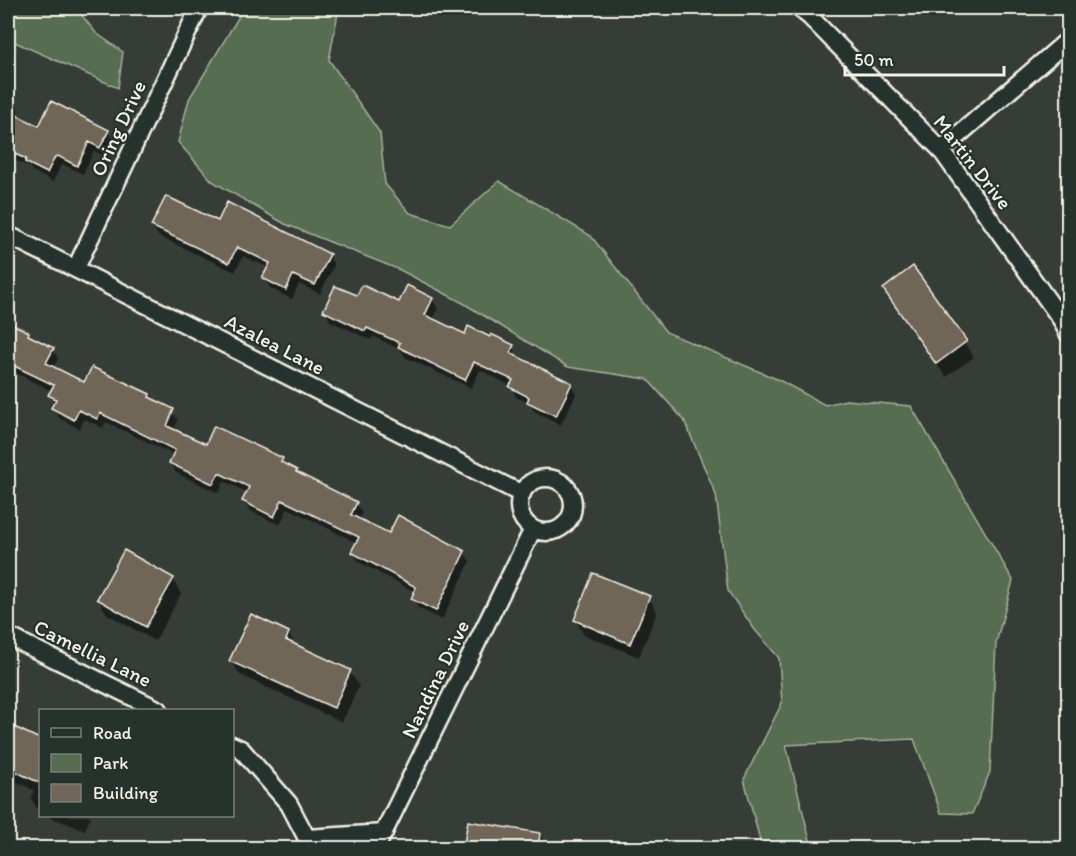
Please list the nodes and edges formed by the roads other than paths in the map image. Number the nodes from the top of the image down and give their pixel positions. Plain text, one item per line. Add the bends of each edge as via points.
1 (199, 8) edge
2 (799, 8) edge
3 (1068, 40) edge
4 (941, 150) junction
5 (8, 235) edge
6 (76, 268) junction
7 (1068, 333) edge
8 (522, 494) junction
9 (534, 529) junction
10 (8, 636) edge
11 (155, 709) edge
12 (234, 746) edge
13 (380, 841) edge
14 (309, 843) edge

1 - 6 street, Oring Drive
2 - 4 street, Martin Drive
3 - 4 street
4 - 7 street, Martin Drive
5 - 6 street, Azalea Lane
6 - 8 street, Azalea Lane
8 - 9 street via 522,517
8 - 9 street via 527,486 543,478 561,482 572,496 567,522 551,531
9 - 13 street, Nandina Drive
10 - 11 street, Camellia Lane
12 - 14 street via 289,804
13 - 14 street

